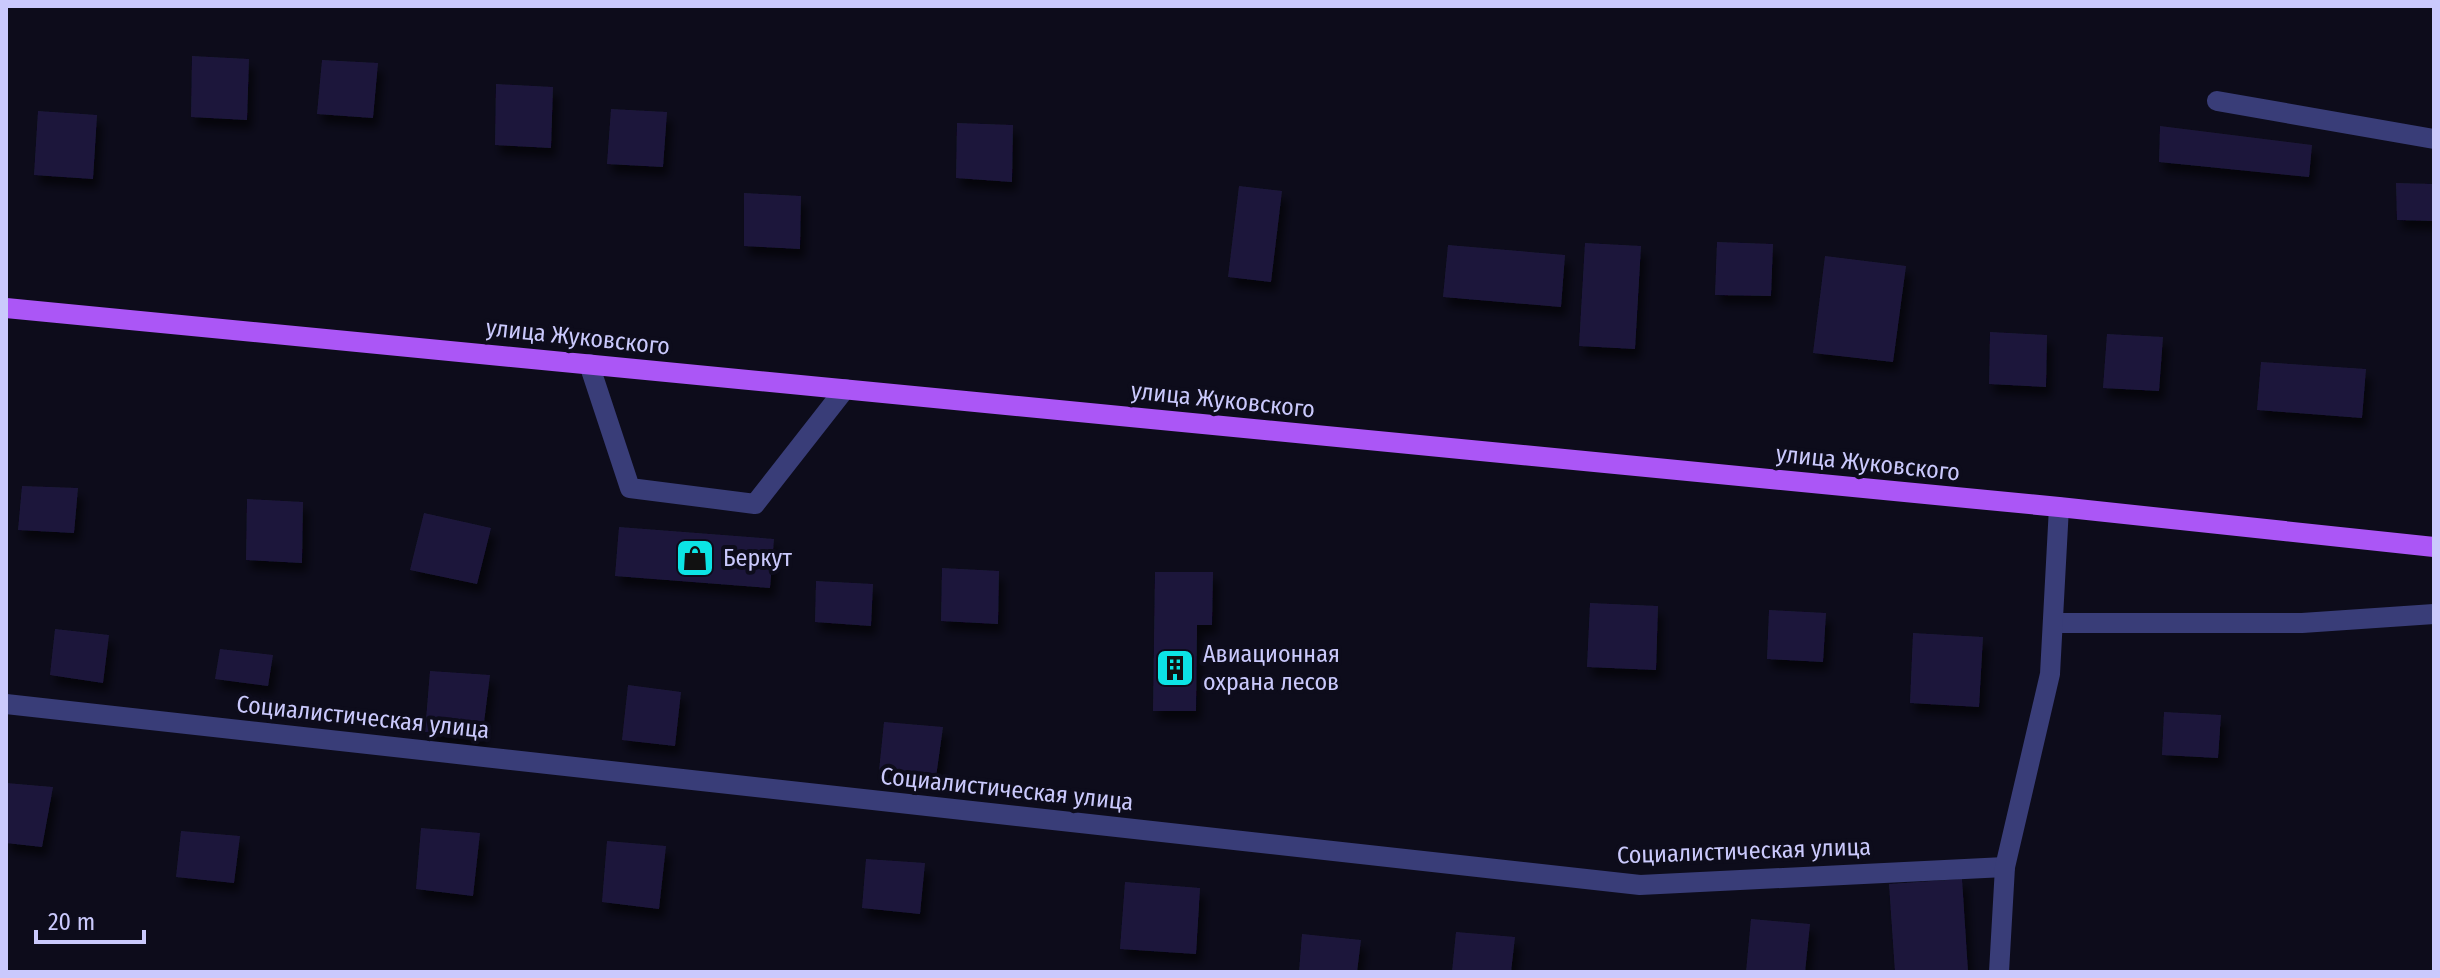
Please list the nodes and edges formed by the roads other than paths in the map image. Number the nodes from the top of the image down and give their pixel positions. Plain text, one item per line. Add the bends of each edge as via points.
1 (2217, 101) dead end
2 (2434, 139) edge
3 (6, 308) edge
4 (589, 364) junction
5 (845, 389) junction
6 (2059, 507) junction
7 (2434, 547) edge
8 (2434, 614) edge
9 (2055, 623) junction
10 (6, 704) edge
11 (2005, 867) junction
12 (1999, 972) edge

1 - 2 street
3 - 4 main road, улица Жуковского
4 - 5 main road, улица Жуковского
4 - 5 street via 630,488 755,504
5 - 6 main road, улица Жуковского
6 - 7 main road, улица Жуковского
6 - 9 street
8 - 9 street via 2302,623
9 - 11 street via 2050,674
10 - 11 street, Социалистическая улица via 1640,885
11 - 12 street

